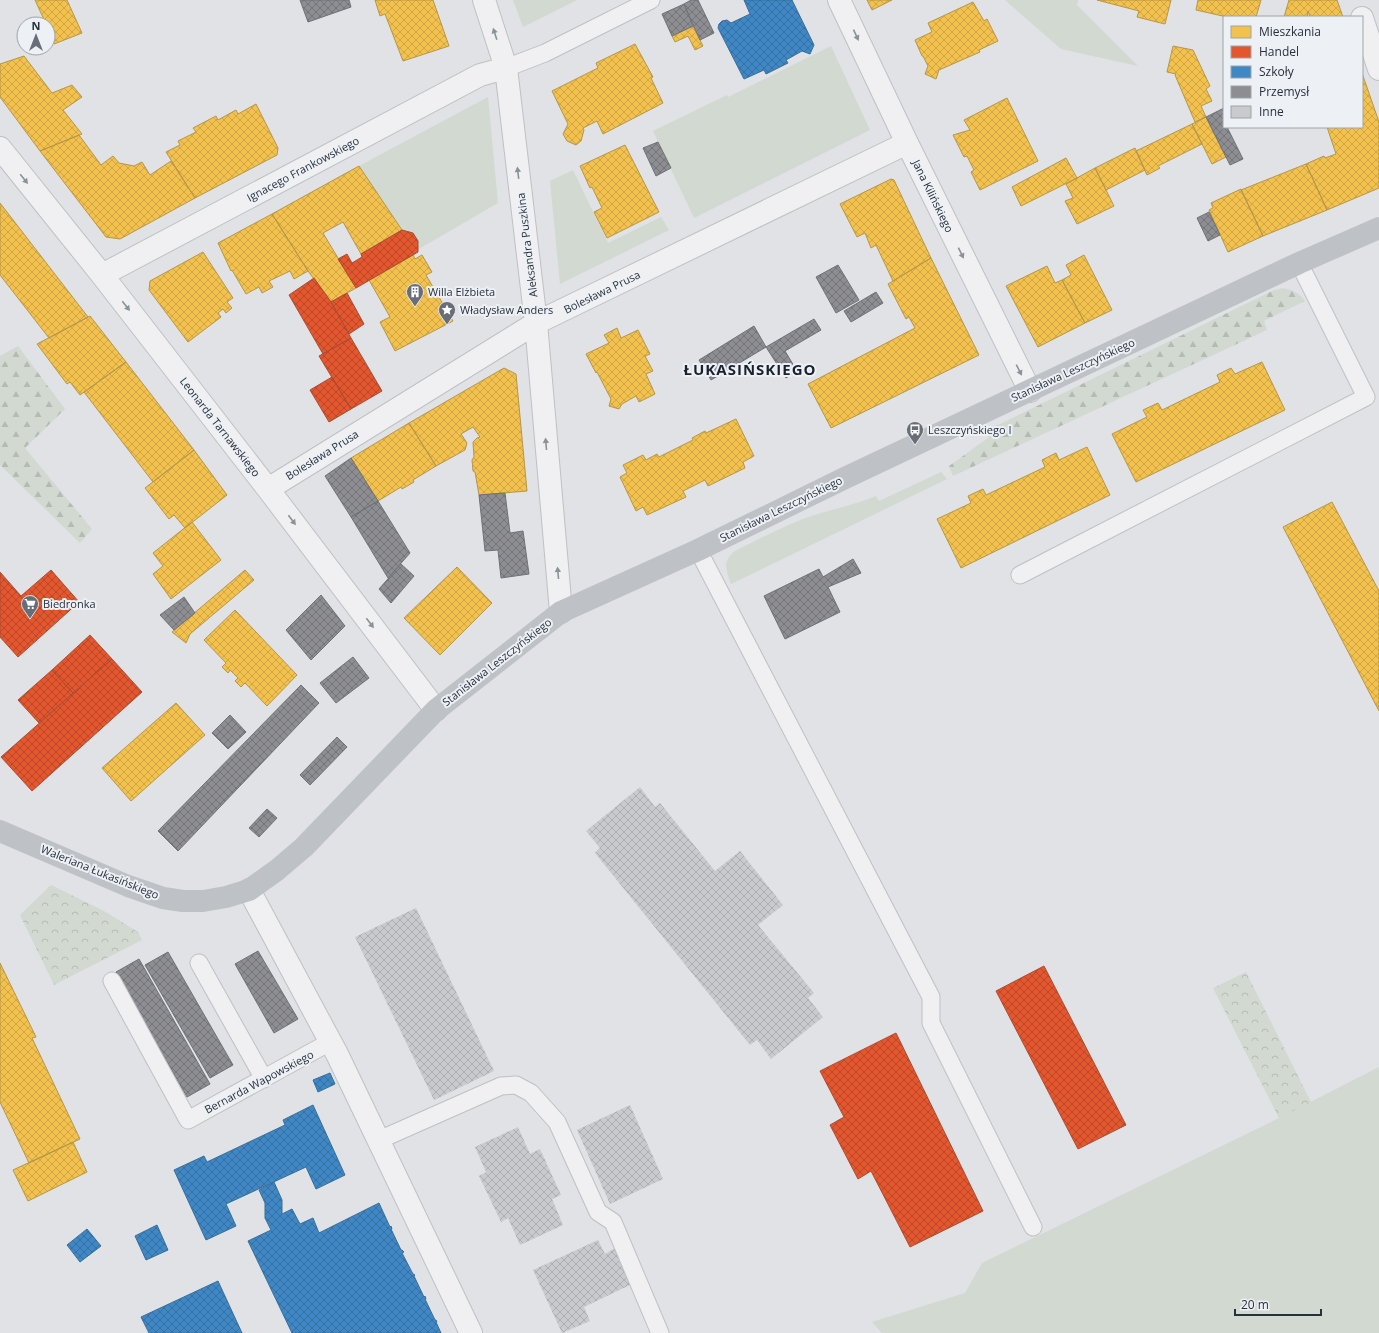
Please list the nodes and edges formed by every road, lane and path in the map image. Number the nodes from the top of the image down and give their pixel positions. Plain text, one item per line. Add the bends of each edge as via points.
1 (484, 0) edge
2 (651, 0) edge
3 (839, 0) edge
4 (1356, 0) edge
5 (1361, 16) edge
6 (1363, 21) edge
7 (506, 68) junction
8 (1379, 69) edge
9 (907, 143) junction
10 (0, 148) edge
11 (1379, 228) edge
12 (1299, 263) junction
13 (102, 275) junction
14 (536, 323) junction
15 (1030, 391) junction
16 (268, 489) junction
17 (698, 550) junction
18 (1020, 575) dead end
19 (561, 612) junction
20 (436, 710) junction
21 (0, 831) edge
22 (249, 890) junction
23 (199, 963) dead end
24 (112, 981) dead end
25 (330, 1042) junction
26 (264, 1079) junction
27 (379, 1140) junction
28 (1033, 1227) dead end
29 (471, 1333) edge
30 (660, 1333) edge

7 -> 1 street, Aleksandra Puszkina
2 - 7 lane via 545,53
3 -> 9 street, Jana Kilińskiego
4 - 5 street
6 - 8 street
7 - 13 street, Ignacego Frankowskiego via 480,75
14 -> 7 street, Aleksandra Puszkina
9 - 14 street, Bolesława Prusa
9 -> 15 street, Jana Kilińskiego
10 -> 13 street, Leonarda Tarnawskiego
11 - 12 street, Stanisława Leszczyńskiego
12 - 15 street, Stanisława Leszczyńskiego
12 - 18 lane via 1366,397
13 -> 16 street, Leonarda Tarnawskiego
14 - 16 street, Bolesława Prusa
19 -> 14 street, Aleksandra Puszkina
15 - 17 street, Stanisława Leszczyńskiego
16 -> 20 street, Leonarda Tarnawskiego
17 - 19 street, Stanisława Leszczyńskiego
17 - 28 lane via 931,997 931,1023
19 - 20 street, Stanisława Leszczyńskiego
20 - 22 street, Stanisława Leszczyńskiego via 304,847
21 - 22 street, Waleriana Łukasińskiego via 100,875 163,898 203,901
22 - 25 street
23 - 26 lane
24 - 26 lane, Bernarda Wapowskiego via 188,1120
25 - 26 lane, Bernarda Wapowskiego
25 - 27 street
27 - 29 street
27 - 30 lane via 502,1086 516,1085 531,1093 557,1122 598,1212 613,1222

